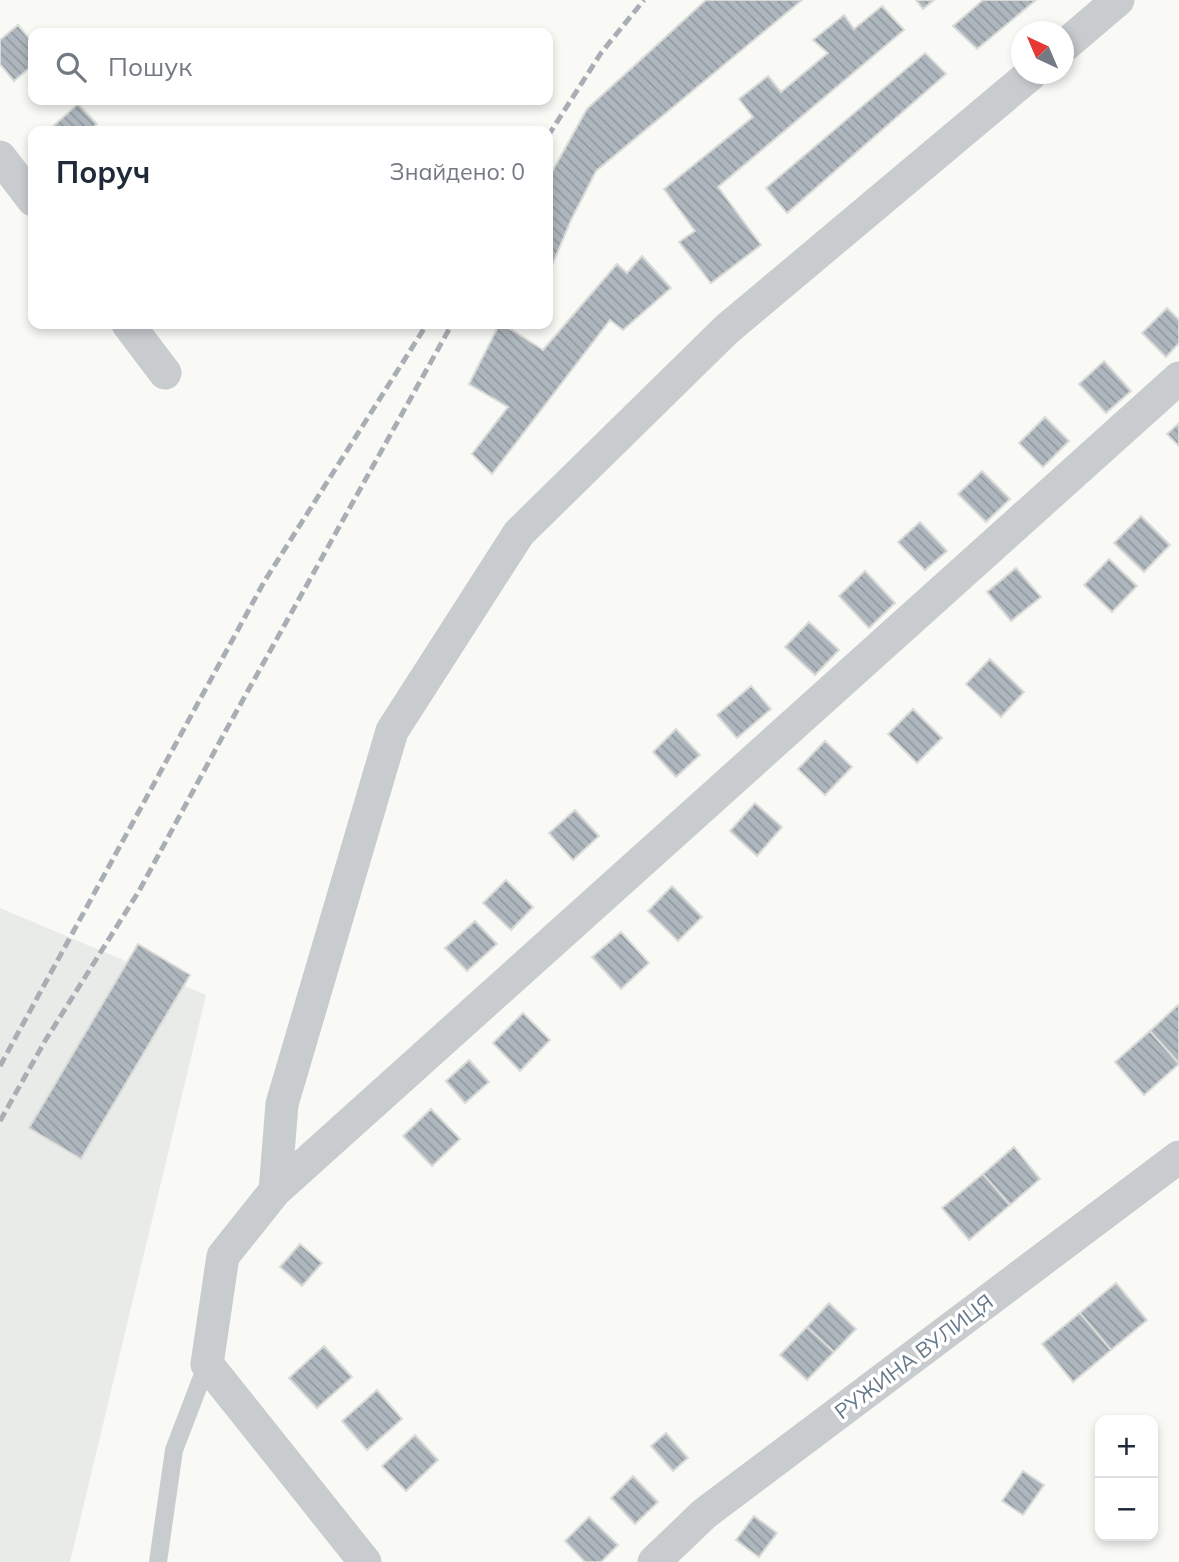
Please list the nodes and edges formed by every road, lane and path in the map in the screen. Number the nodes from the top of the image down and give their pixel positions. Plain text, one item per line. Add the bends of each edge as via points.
1 (1118, 0) edge
2 (1074, 37) edge
3 (1019, 84) edge
4 (0, 157) edge
5 (28, 193) edge
6 (132, 329) edge
7 (165, 373) dead end
8 (1179, 378) edge
9 (1179, 1157) edge
10 (275, 1191) junction
11 (206, 1364) junction
12 (158, 1562) edge
13 (365, 1562) edge
14 (654, 1562) edge

1 - 2 street
3 - 10 street via 727,329 519,533 392,731 282,1104
4 - 5 street
6 - 7 street
8 - 10 street
9 - 14 street, РУЖИНА ВУЛИЦЯ via 705,1514
10 - 11 street via 223,1256
11 - 12 lane via 174,1450
11 - 13 street

